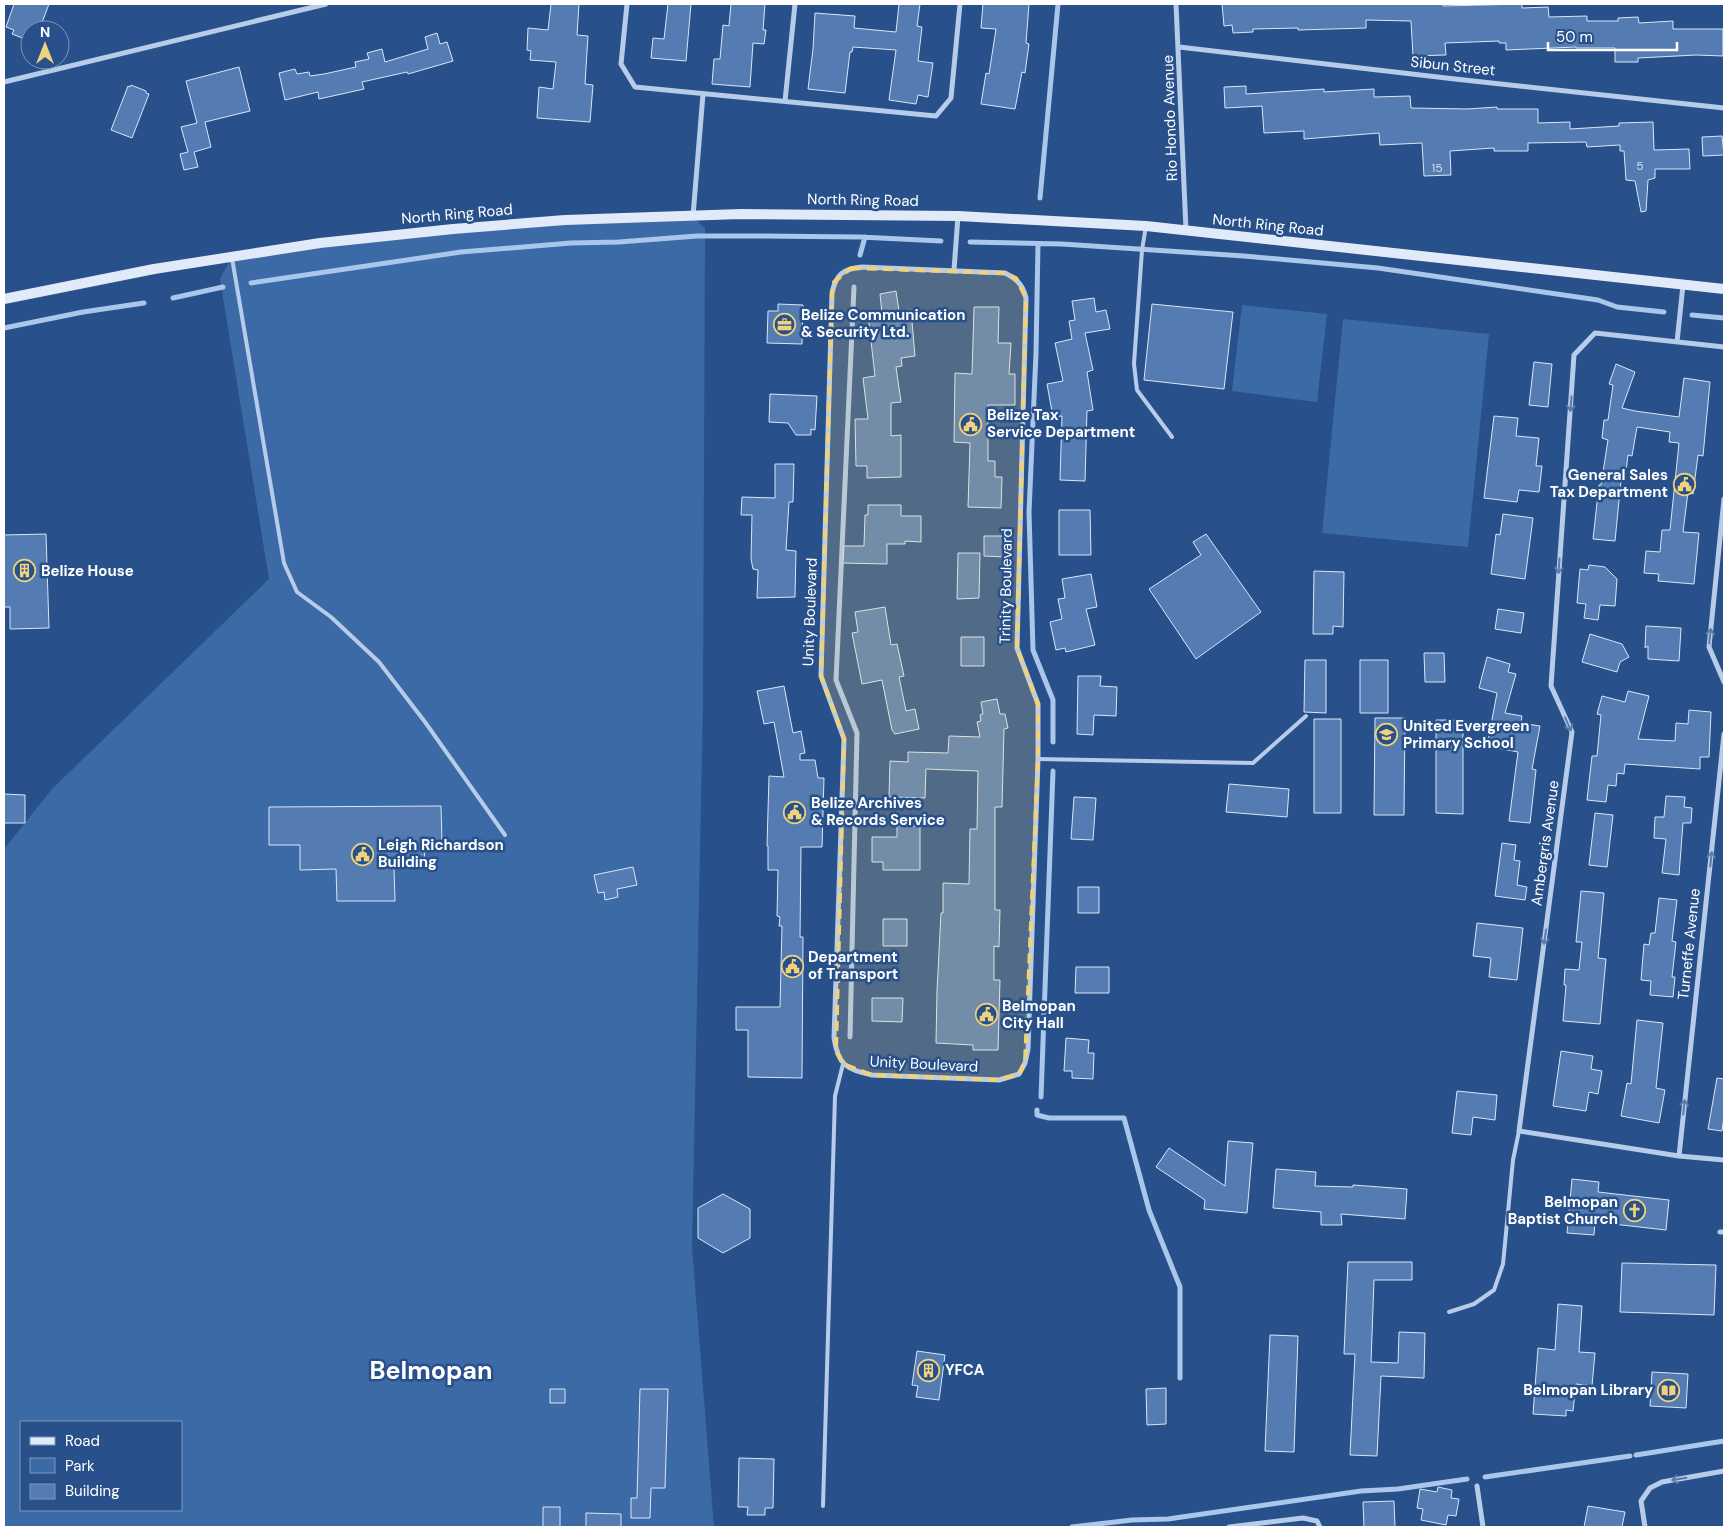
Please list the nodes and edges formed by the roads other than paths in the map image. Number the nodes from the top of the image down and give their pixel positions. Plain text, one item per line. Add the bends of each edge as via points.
1 (326, 4) edge
2 (628, 4) edge
3 (795, 4) edge
4 (960, 4) edge
5 (1176, 4) edge
6 (1179, 47) junction
7 (4, 82) edge
8 (703, 94) junction
9 (785, 101) junction
10 (1724, 108) edge
11 (692, 216) junction
12 (958, 216) junction
13 (1146, 226) junction
14 (1186, 231) junction
15 (232, 256) junction
16 (954, 270) junction
17 (1683, 285) junction
18 (1724, 289) edge
19 (4, 299) edge
20 (1677, 342) junction
21 (1724, 347) edge
22 (1172, 437) dead end
23 (1724, 499) edge
24 (1724, 682) edge
25 (1306, 716) dead end
26 (1724, 734) edge
27 (1038, 759) junction
28 (505, 835) dead end
29 (843, 1064) junction
30 (1018, 1074) joint
31 (1519, 1130) junction
32 (1679, 1156) junction
33 (1724, 1160) edge
34 (1449, 1312) dead end
35 (1724, 1471) edge
36 (1477, 1486) dead end
37 (823, 1506) dead end
38 (1229, 1527) edge
39 (1320, 1527) edge
40 (1484, 1527) edge
41 (1645, 1527) edge

1 - 7 street
2 - 8 street via 621,64 635,88
3 - 9 street
4 - 9 street via 951,98 936,116
5 - 6 street, Rio Hondo Avenue
6 - 10 street, Sibun Street
6 - 14 street, Rio Hondo Avenue
8 - 9 street
8 - 11 street
11 - 12 main road, North Ring Road
11 - 15 main road, North Ring Road via 453,228
12 - 13 main road, North Ring Road
12 - 16 street
13 - 14 main road, North Ring Road
13 - 22 lane via 1134,364 1137,390
14 - 17 main road, North Ring Road
15 - 19 main road, North Ring Road
15 - 28 lane via 284,563 297,592 331,617 379,662 426,722
16 - 27 street, Trinity Boulevard via 1005,273 1016,278 1024,288 1026,298 1017,648 1038,704
16 - 29 street, Unity Boulevard via 851,268 834,282 832,293 821,676 844,739 834,1038
17 - 18 main road, North Ring Road
17 - 20 street
20 - 21 street
20 -> 31 street, Ambergris Avenue via 1594,333 1574,355 1551,686 1572,732
24 -> 23 street via 1709,647
25 - 27 lane via 1253,763
32 -> 26 street, Turneffe Avenue
27 - 30 street, Trinity Boulevard via 1028,1049
29 - 30 street, Unity Boulevard via 855,1072 872,1075 999,1080
29 - 37 lane via 835,1096
31 - 32 street
31 - 34 lane via 1503,1264 1494,1290 1474,1304
32 - 33 street
35 -> 41 street via 1662,1482 1650,1488 1641,1501
36 - 40 street
38 - 39 street via 1303,1518 1316,1521

